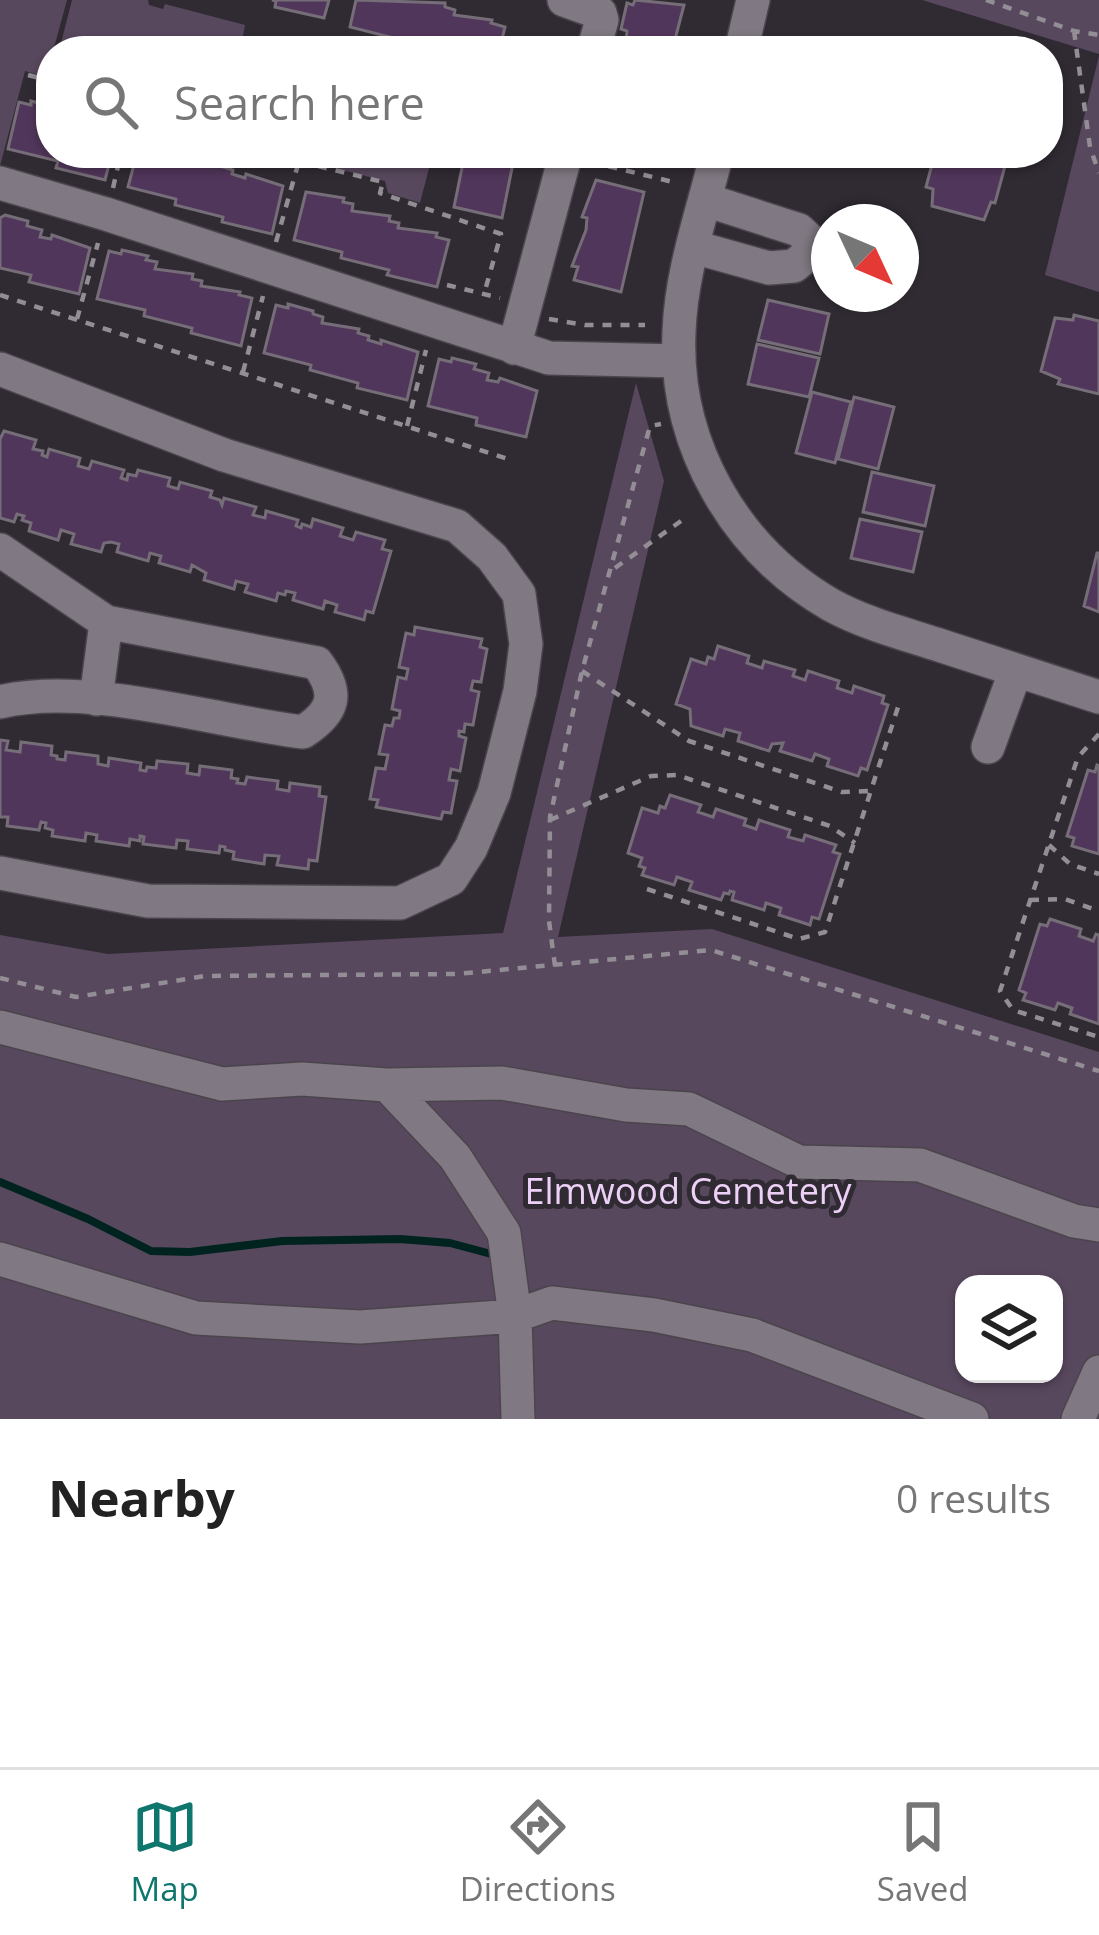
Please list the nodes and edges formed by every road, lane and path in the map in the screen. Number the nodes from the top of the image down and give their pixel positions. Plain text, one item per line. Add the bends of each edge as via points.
1 (564, 0) edge
2 (753, 0) edge
3 (986, 0) edge
4 (1074, 31) junction
5 (1099, 35) edge
6 (596, 36) edge
7 (745, 36) edge
8 (28, 75) dead end
9 (36, 77) edge
10 (118, 168) edge
11 (297, 168) edge
12 (327, 168) edge
13 (561, 168) edge
14 (620, 168) edge
15 (713, 168) edge
16 (1099, 173) edge
17 (674, 182) dead end
18 (0, 183) edge
19 (110, 200) dead end
20 (706, 200) junction
21 (101, 232) dead end
22 (694, 247) junction
23 (273, 254) dead end
24 (266, 285) dead end
25 (484, 294) dead end
26 (0, 295) edge
27 (77, 320) junction
28 (434, 322) junction
29 (514, 348) junction
30 (679, 361) junction
31 (0, 369) edge
32 (244, 372) junction
33 (688, 420) junction
34 (407, 426) junction
35 (511, 460) dead end
36 (688, 516) dead end
37 (0, 550) edge
38 (611, 571) junction
39 (106, 622) junction
40 (1016, 670) junction
41 (582, 671) junction
42 (1099, 697) edge
43 (96, 699) junction
44 (900, 701) dead end
45 (0, 702) edge
46 (1099, 734) edge
47 (988, 747) dead end
48 (872, 791) junction
49 (550, 820) junction
50 (855, 844) junction
51 (1049, 845) junction
52 (0, 873) edge
53 (1099, 874) edge
54 (646, 890) dead end
55 (1030, 900) junction
56 (1099, 910) edge
57 (555, 966) junction
58 (0, 978) edge
59 (0, 1027) edge
60 (1099, 1037) edge
61 (1099, 1071) edge
62 (387, 1085) junction
63 (1099, 1225) edge
64 (0, 1259) edge
65 (515, 1316) junction
66 (1099, 1372) edge
67 (518, 1419) edge
68 (972, 1419) edge
69 (1078, 1419) edge

1 - 6 street via 600,13
2 - 7 street
3 - 4 path
4 - 5 path
4 - 16 path
8 - 9 path
10 - 19 path
11 - 23 path
12 - 25 path via 383,182 380,193 501,234
13 - 29 street
14 - 17 path
15 - 20 street
18 - 28 street
20 - 22 street
20 - 22 street via 799,230 818,247 794,266 769,268
21 - 27 path
22 - 30 street
24 - 32 path
26 - 27 path
27 - 32 path
28 - 29 street
28 - 34 path
29 - 30 street via 549,358
30 - 33 street
31 - 52 street via 224,455 457,526 519,594 526,644 494,793 471,848 451,879 400,903 148,901
32 - 34 path
33 - 38 path via 650,426
33 - 40 street via 725,505 802,586 877,625
34 - 35 path
36 - 38 path
37 - 39 street
38 - 41 path
39 - 43 street
39 - 43 street via 317,663 334,694 320,722 303,732
40 - 42 street
40 - 47 street
41 - 48 path via 689,741 842,792
41 - 49 path
43 - 45 street via 28,695
44 - 48 path
46 - 51 path via 1078,757
48 - 50 path
49 - 50 path via 651,776 677,775 830,826
49 - 57 path
50 - 54 path via 825,932 799,939
51 - 53 path
51 - 55 path
55 - 56 path via 1065,899
55 - 60 path via 1000,991 1013,1010
57 - 58 path via 205,976 76,998
57 - 61 path via 711,950
59 - 62 street via 222,1084 302,1078
62 - 63 street via 502,1083 688,1109 799,1162 920,1165
62 - 65 street via 454,1157 504,1233
64 - 65 street via 196,1318 360,1327
65 - 67 street
65 - 68 street via 552,1303 752,1335
66 - 69 street

